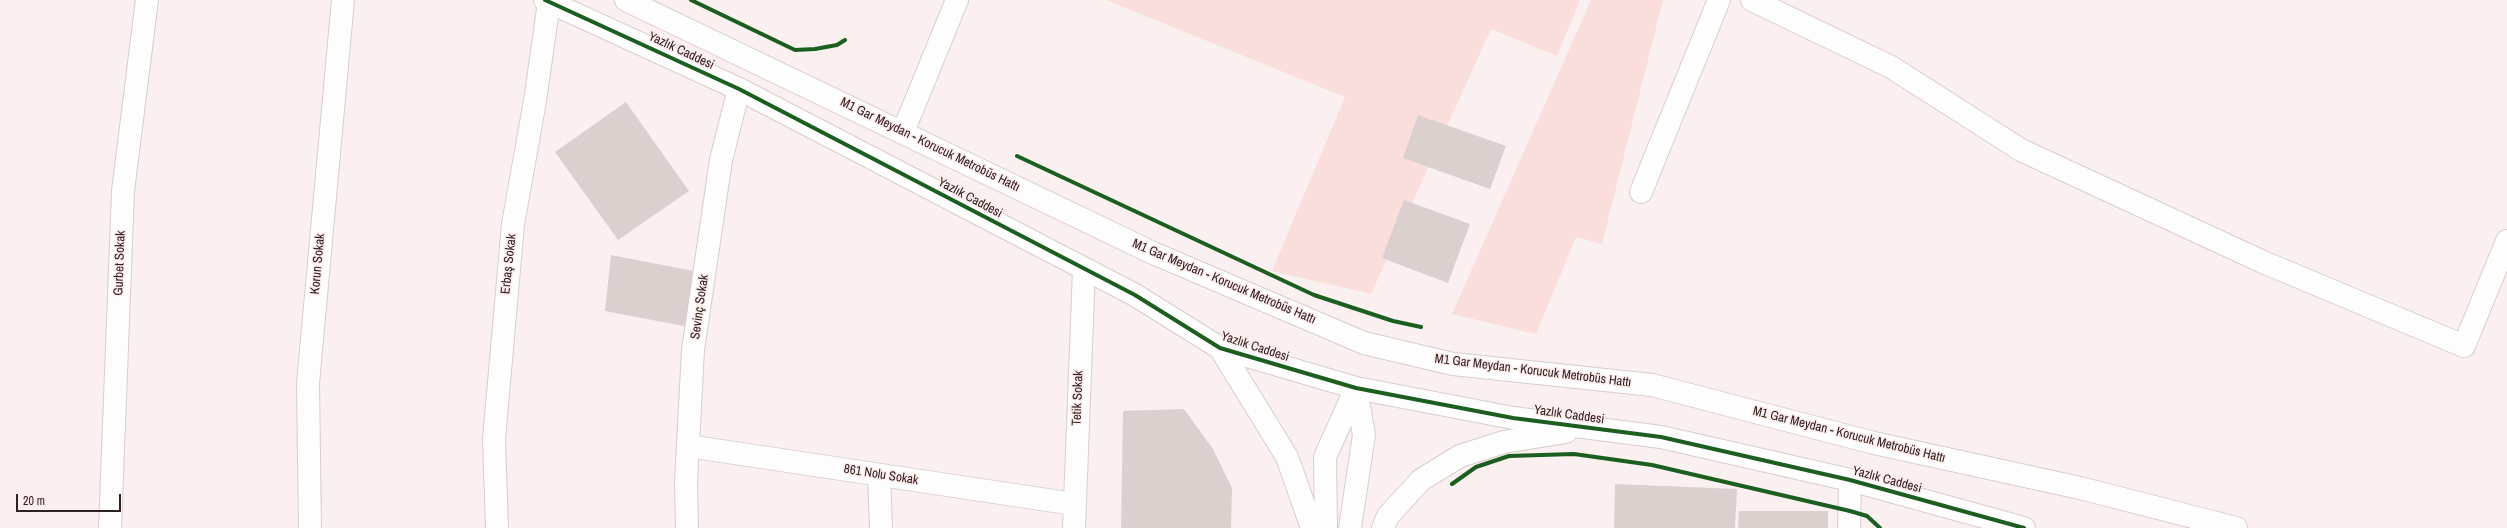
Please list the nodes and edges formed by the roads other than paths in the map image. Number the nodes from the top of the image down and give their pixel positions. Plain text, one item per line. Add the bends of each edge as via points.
1 (147, 0) edge
2 (343, 0) edge
3 (626, 0) edge
4 (957, 0) edge
5 (1718, 0) edge
6 (1752, 0) edge
7 (547, 1) edge
8 (739, 89) junction
9 (903, 132) junction
10 (1641, 192) dead end
11 (2507, 241) edge
12 (1084, 269) junction
13 (1220, 348) junction
14 (1356, 388) junction
15 (1594, 428) junction
16 (688, 446) junction
17 (879, 475) junction
18 (1850, 480) junction
19 (1074, 504) junction
20 (110, 528) edge
21 (310, 528) edge
22 (497, 528) edge
23 (687, 528) edge
24 (880, 528) edge
25 (1074, 528) edge
26 (1312, 528) edge
27 (1326, 528) edge
28 (1350, 528) edge
29 (1383, 528) edge
30 (1849, 528) edge
31 (2024, 528) edge
32 (2236, 528) edge

1 - 20 street, Gurbet Sokak via 123,191
2 - 21 street, Korun Sokak via 308,383
3 - 9 street, M1 Gar Meydan - Korucuk Metrobüs Hattı
4 - 9 street
5 - 10 street
6 - 11 street via 1891,67 2021,150 2263,262 2464,346
7 - 8 street, Yazlık Caddesi
7 - 22 street, Erbaş Sokak via 535,101 513,224 494,439
8 - 12 street, Yazlık Caddesi
8 - 16 street, Sevinç Sokak via 721,160 695,342
9 - 32 street, M1 Gar Meydan - Korucuk Metrobüs Hattı via 1153,253 1364,343 1453,364 1652,385 1874,443 2080,488
12 - 13 street, Yazlık Caddesi via 1135,295
12 - 19 street, Tetik Sokak
13 - 14 street, Yazlık Caddesi
13 - 26 street via 1287,457
14 - 15 street, Yazlık Caddesi via 1513,418
14 - 27 street via 1325,457
14 - 28 street via 1364,435
15 - 18 street, Yazlık Caddesi via 1661,437
15 - 29 street via 1504,442 1460,456 1421,480 1388,516
16 - 17 street, 861 Nolu Sokak
16 - 23 street, Sevinç Sokak
17 - 19 street, 861 Nolu Sokak
17 - 24 street
18 - 30 street
18 - 31 street, Yazlık Caddesi
19 - 25 street, Tetik Sokak

